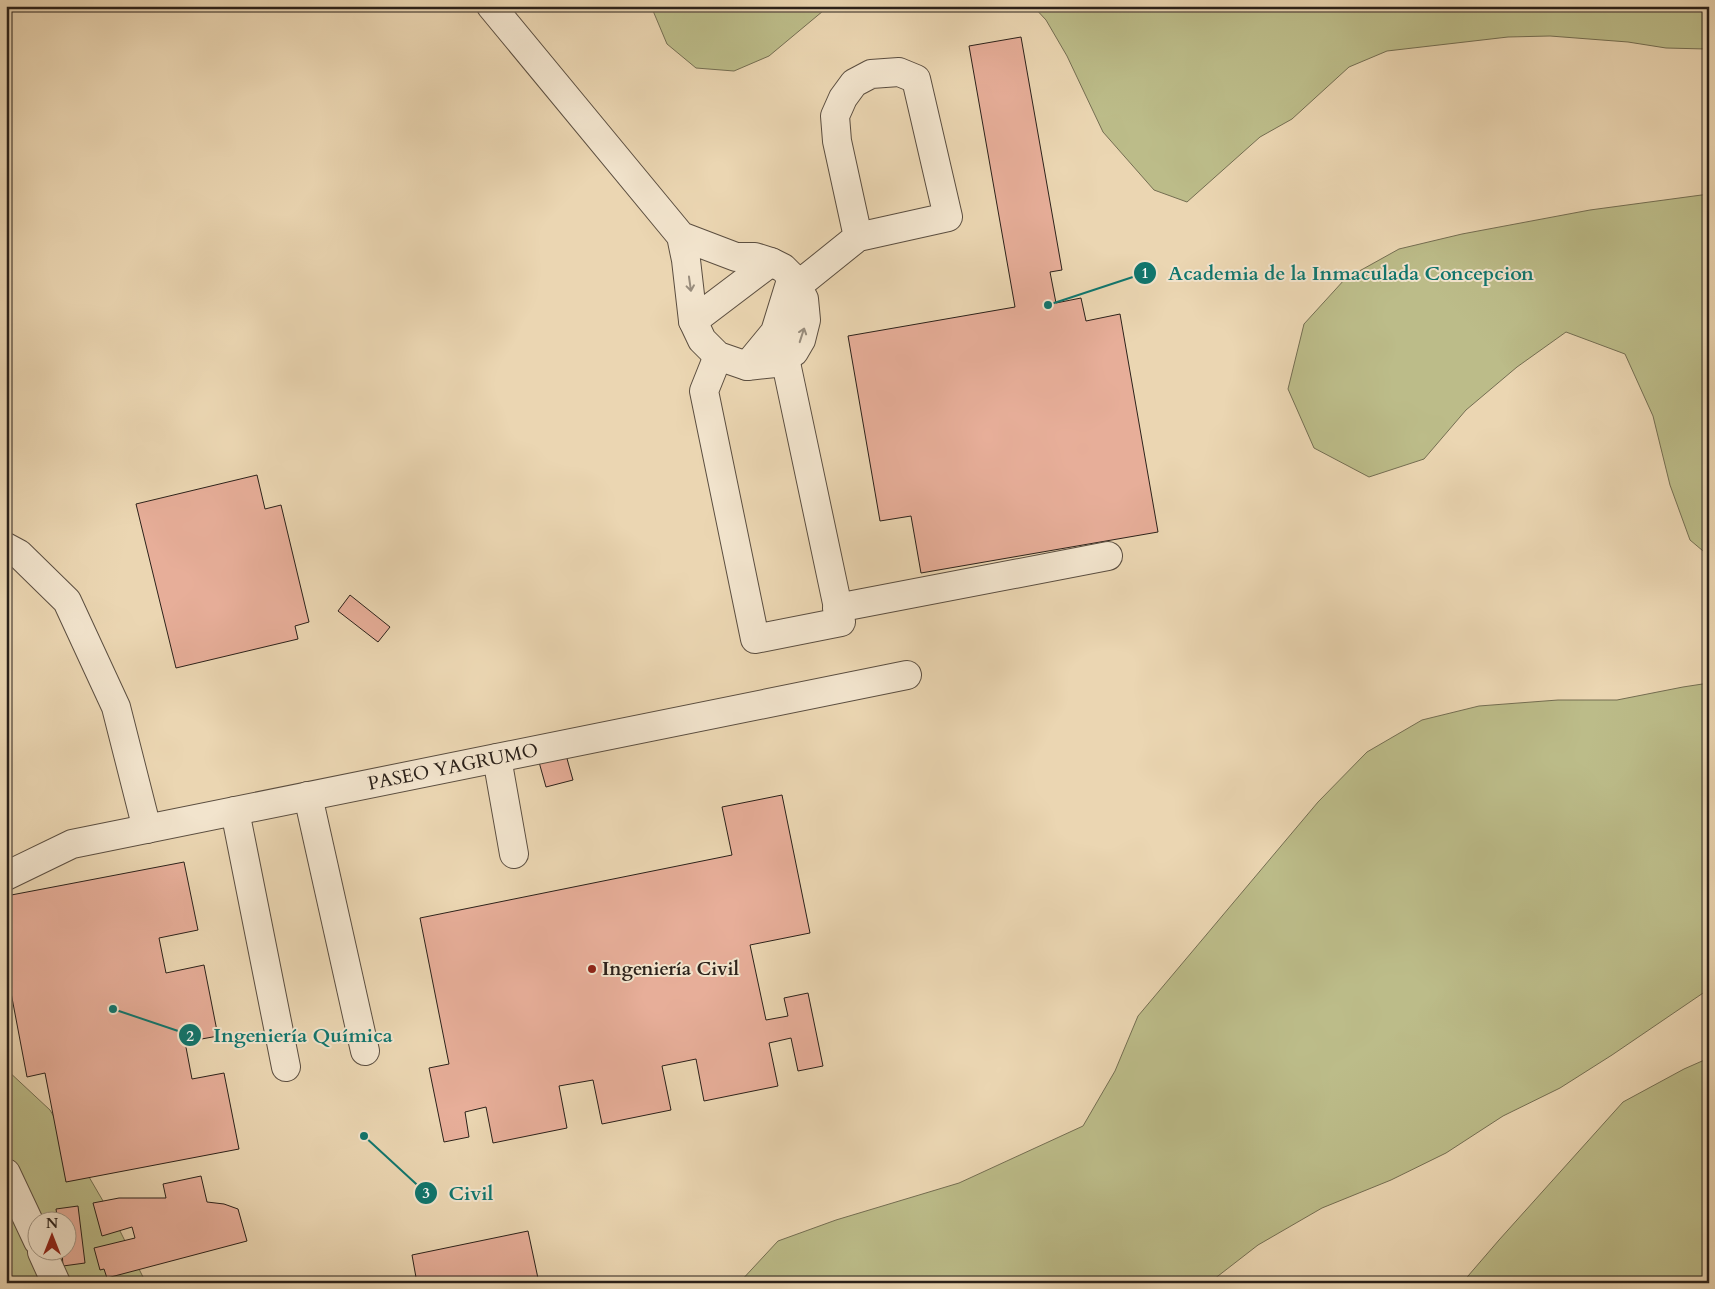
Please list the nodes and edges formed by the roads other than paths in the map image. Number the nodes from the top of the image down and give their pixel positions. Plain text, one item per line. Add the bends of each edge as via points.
1 (491, 6) edge
2 (681, 236) junction
3 (858, 237) junction
4 (786, 275) junction
5 (693, 321) junction
6 (718, 356) junction
7 (784, 358) junction
8 (747, 366) junction
9 (6, 547) edge
10 (1108, 556) dead end
11 (837, 608) junction
12 (907, 675) dead end
13 (497, 758) junction
14 (308, 796) junction
15 (235, 811) junction
16 (147, 829) junction
17 (514, 854) dead end
18 (6, 876) edge
19 (365, 1051) dead end
20 (286, 1066) dead end
21 (6, 1173) edge
22 (28, 1220) edge
23 (47, 1262) edge
24 (56, 1283) edge

1 - 2 street
2 - 4 street via 736,257 755,257
2 -> 5 street
3 - 3 street via 948,217 916,79 899,72 871,74 854,83 835,116 837,141
3 - 4 street
4 - 5 street
7 -> 4 street via 794,352 801,340 806,320 804,299
4 - 8 street via 775,332
5 - 6 street via 702,340
6 - 8 street
6 - 11 street via 704,392 755,639 840,622
7 - 8 street via 775,363
7 - 11 street
9 - 16 street via 20,554 67,601 116,707
10 - 11 street
12 - 13 street, PASEO YAGRUMO
13 - 14 street, PASEO YAGRUMO
13 - 17 street
14 - 15 street, PASEO YAGRUMO
14 - 19 street
15 - 16 street, PASEO YAGRUMO
15 - 20 street
16 - 18 street, PASEO YAGRUMO via 72,844
21 - 22 street
23 - 24 street

